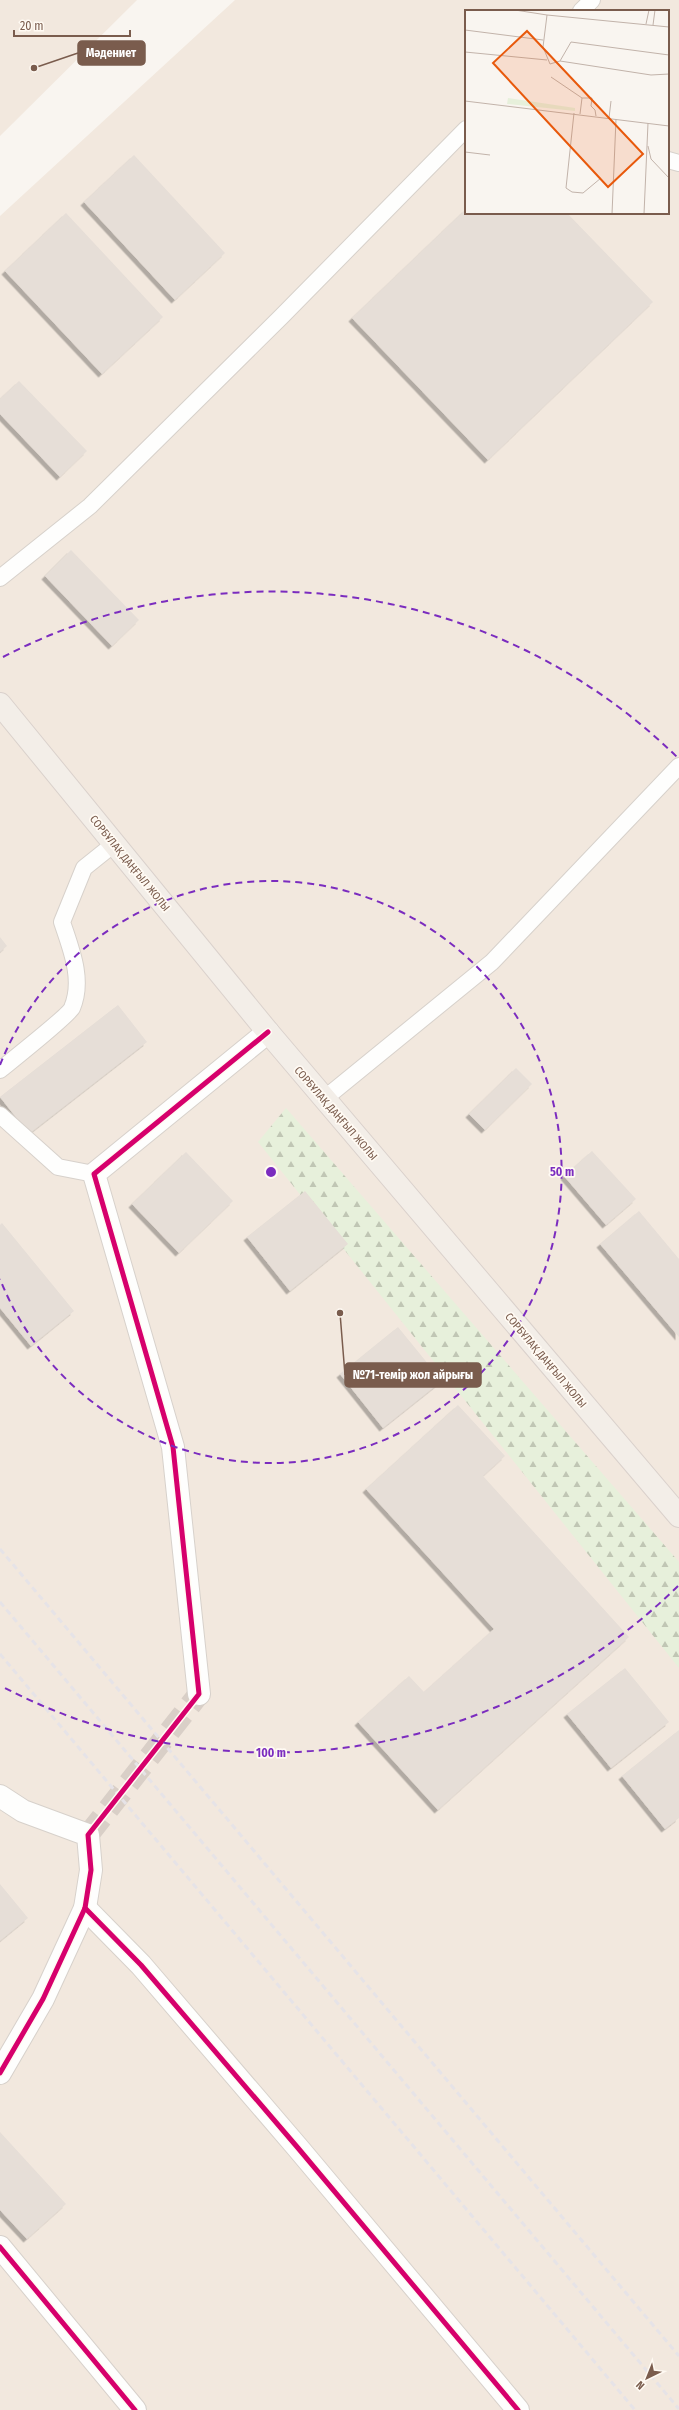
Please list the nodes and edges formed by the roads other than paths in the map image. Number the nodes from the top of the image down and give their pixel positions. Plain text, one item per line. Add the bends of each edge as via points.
1 (592, 0) edge
2 (582, 10) edge
3 (465, 130) edge
4 (669, 160) edge
5 (679, 163) edge
6 (0, 578) edge
7 (2, 709) edge
8 (679, 766) edge
9 (114, 844) junction
10 (268, 1032) junction
11 (0, 1070) edge
12 (324, 1099) junction
13 (0, 1115) edge
14 (94, 1174) junction
15 (679, 1516) edge
16 (199, 1694) tunnel mouth
17 (0, 1796) edge
18 (85, 1908) junction
19 (0, 2073) edge
20 (0, 2247) edge
21 (135, 2410) edge
22 (518, 2410) edge

1 - 2 lane
3 - 6 lane via 90,506
4 - 5 lane
7 - 9 main road, СОРБҰЛАҚ ДАҢҒЫЛ ЖОЛЫ
8 - 12 lane via 492,962
9 - 10 main road, СОРБҰЛАҚ ДАҢҒЫЛ ЖОЛЫ
9 - 11 lane via 84,868 62,922 74,958 77,984 71,1009
10 - 12 main road, СОРБҰЛАҚ ДАҢҒЫЛ ЖОЛЫ
10 - 14 street
12 - 15 main road, СОРБҰЛАҚ ДАҢҒЫЛ ЖОЛЫ
13 - 14 lane via 58,1168
14 - 16 street via 173,1448
17 - 18 street via 23,1811 88,1835 91,1870
18 - 19 street via 43,1999
18 - 22 street via 162,1989
20 - 21 street

